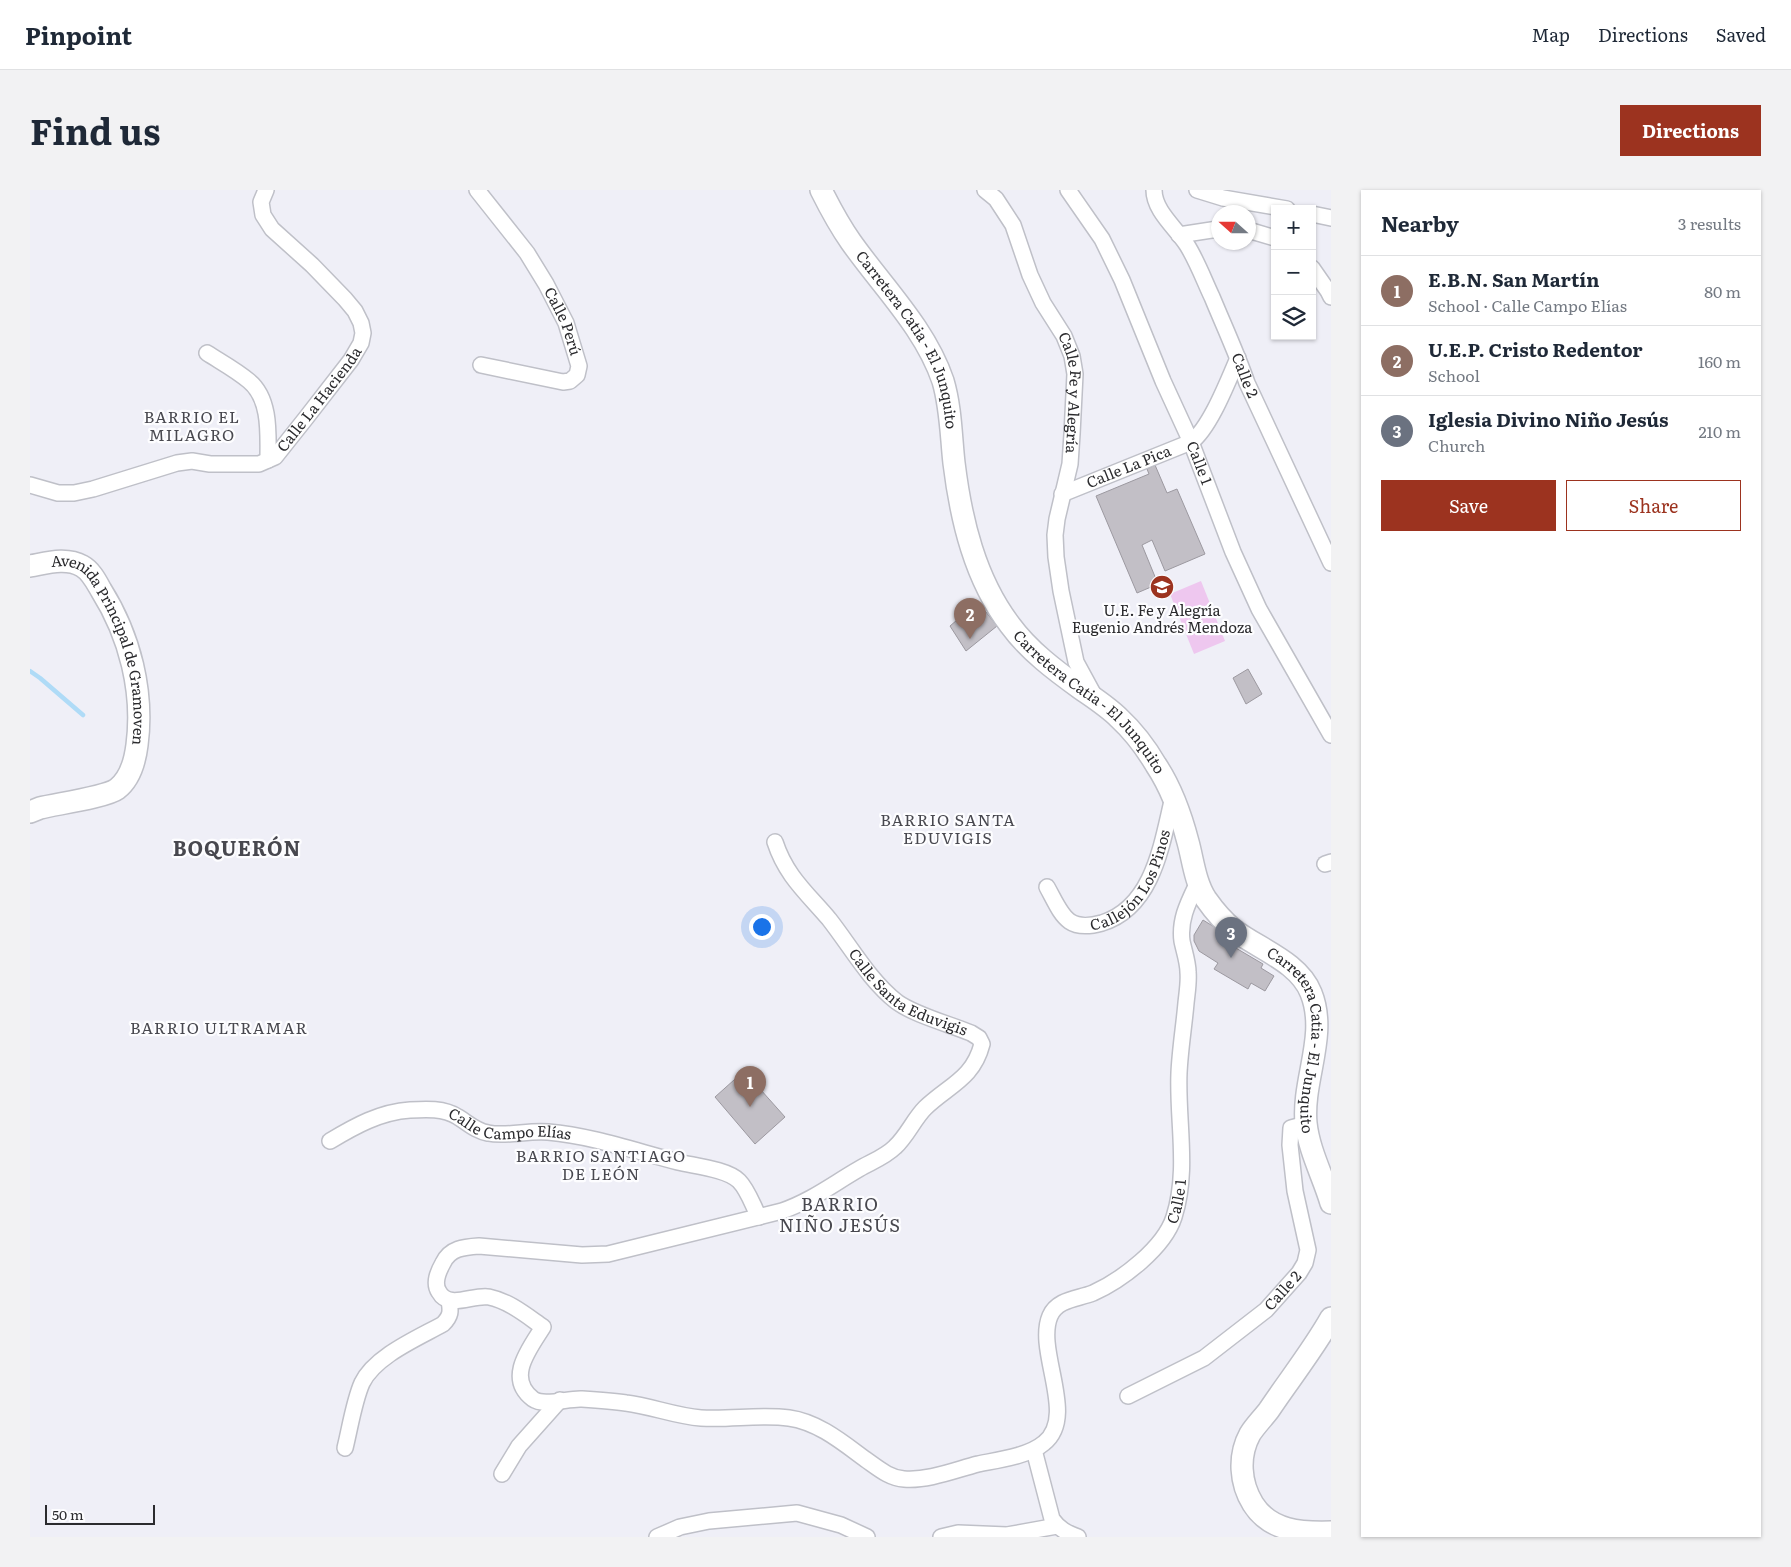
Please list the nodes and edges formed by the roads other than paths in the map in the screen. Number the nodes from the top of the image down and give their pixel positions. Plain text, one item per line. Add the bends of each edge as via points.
1 (266, 190) edge
2 (477, 190) edge
3 (821, 190) edge
4 (985, 190) edge
5 (1068, 190) edge
6 (1154, 190) edge
7 (1197, 190) edge
8 (1271, 206) edge
9 (1316, 215) edge
10 (1331, 218) edge
11 (1211, 230) edge
12 (1256, 232) edge
13 (1179, 235) junction
14 (1271, 237) edge
15 (1316, 273) edge
16 (1329, 289) edge
17 (206, 353) dead end
18 (1238, 358) junction
19 (481, 365) dead end
20 (1191, 442) junction
21 (268, 460) junction
22 (30, 485) edge
23 (1062, 494) junction
24 (1331, 563) edge
25 (30, 566) edge
26 (1097, 700) junction
27 (1331, 735) edge
28 (1173, 796) junction
29 (30, 812) edge
30 (775, 842) dead end
31 (1198, 882) junction
32 (1047, 887) dead end
33 (1306, 1124) junction
34 (330, 1141) dead end
35 (1331, 1203) edge
36 (759, 1217) junction
37 (449, 1301) junction
38 (1331, 1318) edge
39 (1128, 1396) dead end
40 (560, 1400) junction
41 (345, 1448) dead end
42 (1034, 1450) junction
43 (502, 1474) dead end
44 (1057, 1526) junction
45 (1331, 1532) edge
46 (658, 1537) edge
47 (867, 1537) edge
48 (940, 1537) edge
49 (1078, 1537) edge

1 - 21 street, Calle La Hacienda via 261,202 263,215 272,229 356,311 363,333 361,344 351,360 275,456
2 - 19 street, Calle Perú via 546,284 566,323 580,366 577,375 563,382
3 - 26 main road, Carretera Catia - El Junquito via 850,242 908,316 935,362 948,404 966,530 990,595 1011,627 1044,661
4 - 23 street, Calle Fe y Alegría via 1000,204 1013,225 1030,275 1072,356 1075,374 1070,464
5 - 20 street, Calle 1 via 1102,239
6 - 13 street, Calle 2 via 1158,205
7 - 8 street
9 - 10 street
11 - 13 street
12 - 14 street
13 - 18 street, Calle 2 via 1196,262
15 - 16 street
17 - 21 street via 250,382 259,392 268,424
18 - 20 street, Calle La Pica via 1215,407
18 - 24 street, Calle 2
20 - 23 street, Calle La Pica
20 - 27 street, Calle 1 via 1233,552 1259,609
21 - 22 street, Calle La Hacienda via 243,465 177,463 74,493 58,493
23 - 26 street, Calle Fe y Alegría via 1055,535 1061,591 1076,662
25 - 29 main road, Avenida Principal de Gramoven via 63,561 83,567 92,575 108,600 129,651 139,694 140,723 132,768 117,789
26 - 28 main road, Carretera Catia - El Junquito via 1137,738
28 - 31 main road, Carretera Catia - El Junquito
28 - 32 street, Callejón Los Pinos via 1151,876 1127,910 1114,919 1097,924 1072,924 1065,919
30 - 36 street, Calle Santa Eduvigis via 780,858 799,887 884,990 913,1010 971,1033 982,1044 979,1058 964,1078 924,1110 896,1147 799,1206
31 - 33 main road, Carretera Catia - El Junquito via 1205,898 1233,929 1298,973 1313,996 1317,1037 1306,1100
31 - 42 street, Calle 1 via 1181,924 1188,972 1179,1076 1182,1146 1176,1211 1158,1244 1135,1266 1111,1284 1056,1306 1050,1315 1047,1344 1057,1413 1055,1427 1047,1441
33 - 35 main road, Carretera Catia - El Junquito via 1311,1149
33 - 39 street, Calle 2 via 1291,1128 1290,1145 1295,1191 1308,1250 1299,1273 1266,1310 1204,1358
34 - 36 street, Calle Campo Elías via 379,1115 432,1109 457,1116 472,1128 486,1133 548,1132 596,1139 714,1170 738,1180
36 - 37 street via 608,1254 465,1246 453,1251 439,1271 438,1291
37 - 40 street via 489,1297 514,1307 543,1327 522,1363 522,1385 537,1402
37 - 41 street via 451,1313 443,1324 393,1352 368,1374 362,1384
38 - 45 main road via 1250,1435 1242,1468 1243,1483 1261,1516 1294,1530
40 - 42 street via 627,1403 700,1418 771,1417 807,1421 884,1473 906,1479
40 - 43 street via 519,1446
42 - 44 street via 1052,1519
44 - 48 street via 1008,1535 958,1533
44 - 49 street
46 - 47 street via 680,1527 709,1521 797,1514 840,1525

